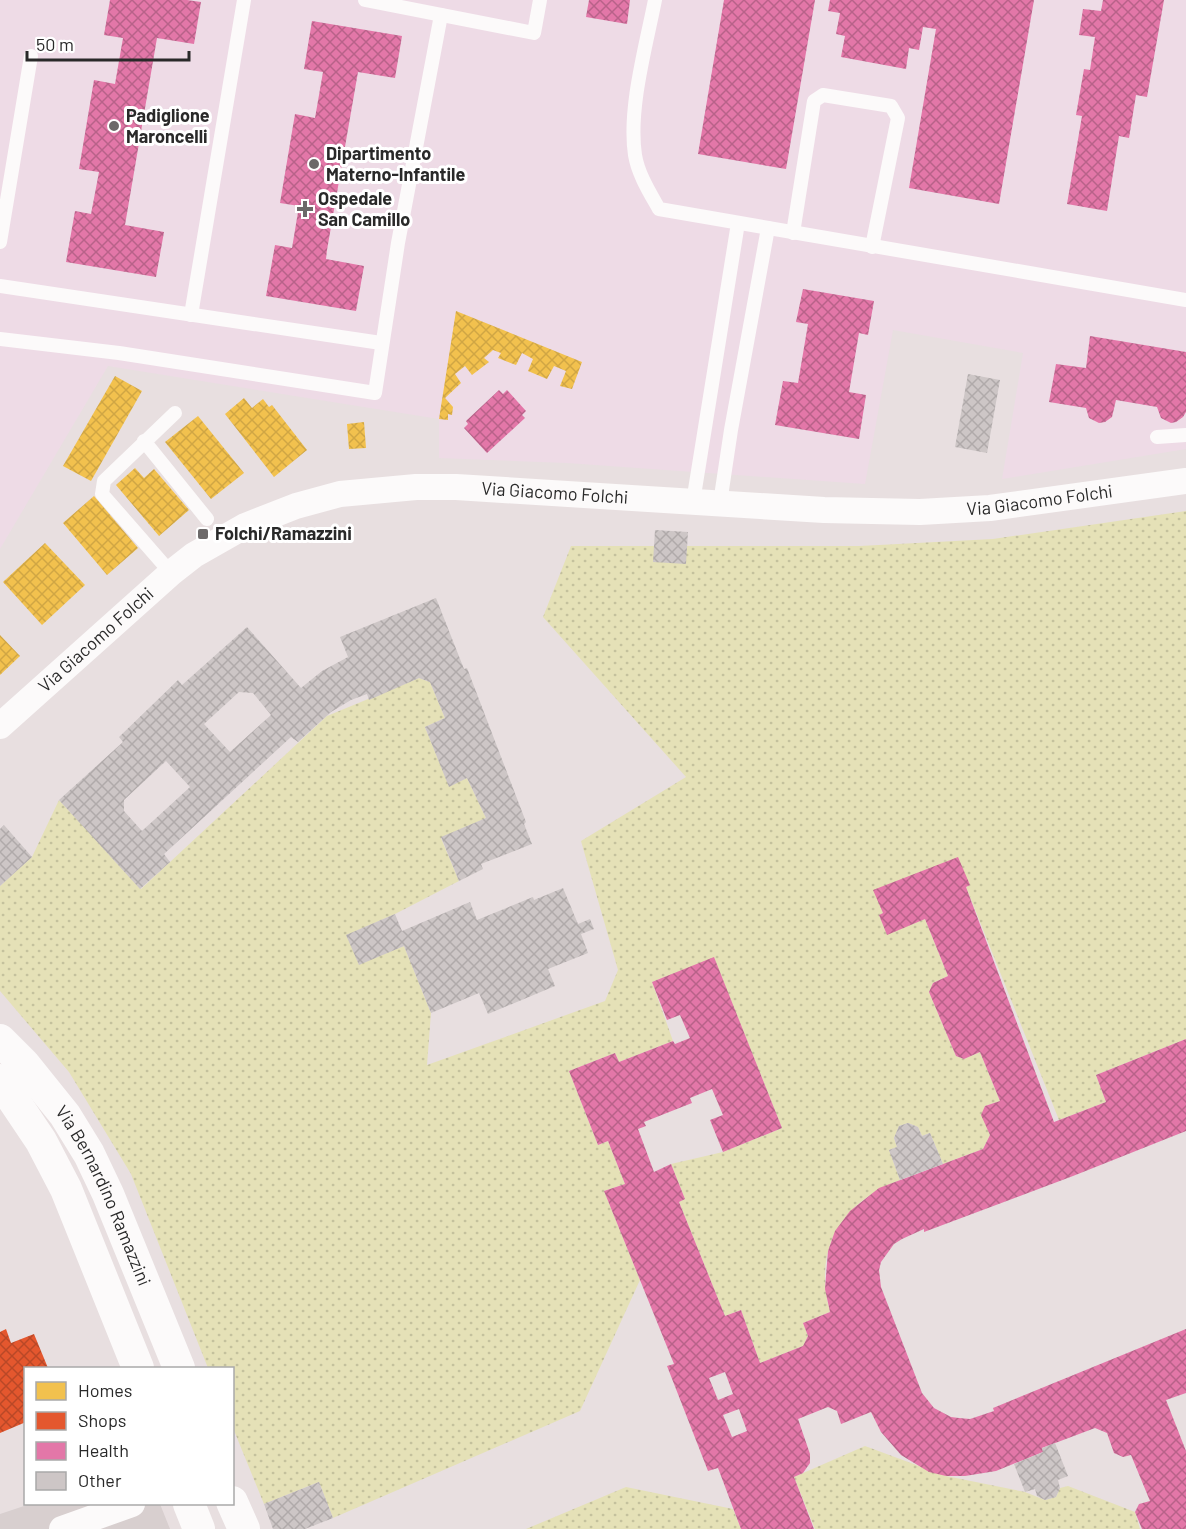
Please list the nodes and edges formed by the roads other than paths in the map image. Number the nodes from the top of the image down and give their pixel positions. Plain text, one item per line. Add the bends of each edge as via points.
1 (244, 0) edge
2 (365, 0) edge
3 (540, 0) edge
4 (655, 0) edge
5 (441, 15) junction
6 (31, 56) dead end
7 (738, 223) junction
8 (768, 228) junction
9 (793, 233) junction
10 (0, 242) edge
11 (872, 247) junction
12 (0, 286) edge
13 (1186, 300) edge
14 (191, 315) junction
15 (0, 339) edge
16 (381, 343) junction
17 (175, 413) dead end
18 (1186, 435) edge
19 (1157, 437) dead end
20 (144, 441) junction
21 (1186, 481) edge
22 (693, 502) junction
23 (720, 503) junction
24 (207, 519) dead end
25 (171, 573) junction
26 (0, 726) edge
27 (0, 1040) edge
28 (5, 1090) edge
29 (138, 1367) edge
30 (179, 1367) edge
31 (127, 1505) edge
32 (190, 1505) edge
33 (233, 1505) edge
34 (62, 1529) edge
35 (199, 1529) edge
36 (244, 1529) edge

1 - 14 lane
2 - 5 lane
3 - 5 lane via 534,33
4 - 7 lane via 632,121 635,157 647,189 660,209
5 - 16 lane
6 - 10 lane
7 - 8 lane
7 - 22 lane
8 - 9 lane
8 - 23 lane
9 - 11 lane
9 - 11 lane via 814,101 824,94 891,106 898,118
11 - 13 lane
12 - 14 lane
14 - 16 lane
15 - 16 lane via 119,353 375,393
17 - 20 lane
18 - 19 lane
20 - 24 lane
20 - 25 lane via 104,481 102,494
21 - 23 street, Via Giacomo Folchi via 942,512 867,512
22 - 23 street, Via Giacomo Folchi
22 - 25 street, Via Giacomo Folchi via 456,488 359,492 269,515 194,555
25 - 26 street, Via Giacomo Folchi
27 - 30 street, Via Bernardino Ramazzini via 65,1115 89,1154
28 - 29 street, Via Bernardino Ramazzini via 51,1158
31 - 34 street
32 - 35 street
33 - 36 street

